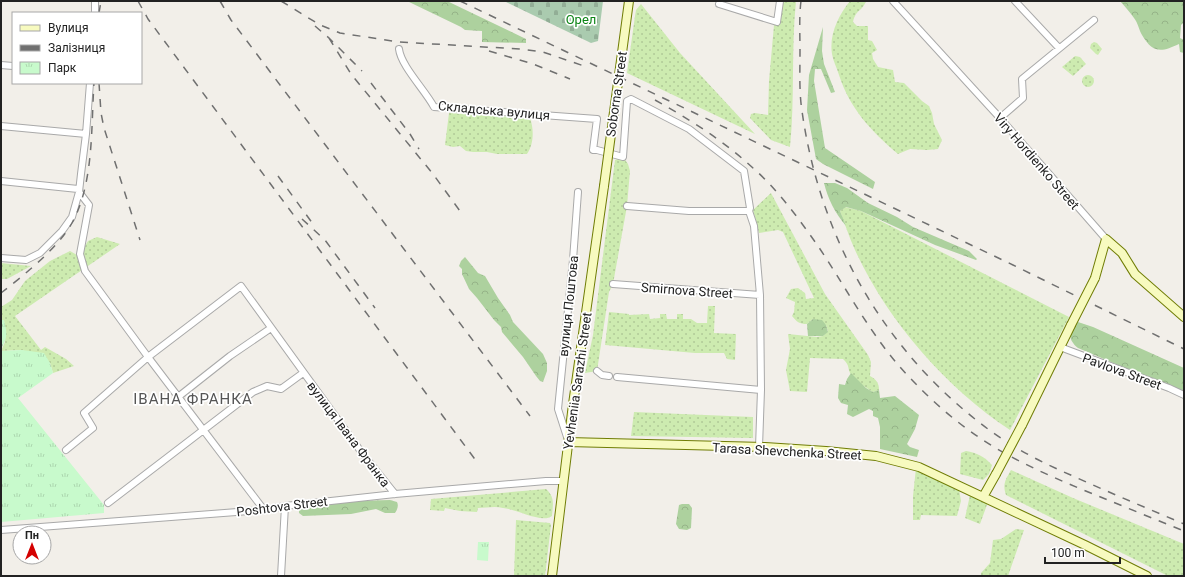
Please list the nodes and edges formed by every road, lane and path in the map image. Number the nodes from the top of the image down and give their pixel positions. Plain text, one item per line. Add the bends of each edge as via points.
1 (96, 1) edge
2 (629, 1) edge
3 (780, 1) edge
4 (893, 1) edge
5 (1015, 1) edge
6 (719, 4) dead end
7 (95, 12) edge
8 (1094, 20) dead end
9 (1059, 48) junction
10 (399, 49) dead end
11 (1, 65) edge
12 (12, 66) edge
13 (90, 84) edge
14 (1000, 118) junction
15 (1, 126) edge
16 (86, 134) junction
17 (1, 181) edge
18 (604, 186) joint
19 (78, 190) junction
20 (578, 192) dead end
21 (627, 206) dead end
22 (749, 211) junction
23 (1106, 239) junction
24 (1, 258) edge
25 (614, 284) dead end
26 (760, 295) junction
27 (1184, 316) edge
28 (271, 328) junction
29 (1060, 348) junction
30 (148, 357) junction
31 (597, 371) dead end
32 (303, 373) junction
33 (609, 376) dead end
34 (617, 377) dead end
35 (761, 390) junction
36 (1184, 395) edge
37 (178, 397) junction
38 (204, 431) junction
39 (568, 442) junction
40 (759, 447) junction
41 (66, 450) dead end
42 (563, 481) junction
43 (395, 494) junction
44 (983, 497) junction
45 (108, 503) dead end
46 (285, 506) junction
47 (264, 510) junction
48 (1, 530) edge
49 (281, 576) edge
50 (552, 576) edge
51 (1147, 576) edge

1 - 7 street
2 - 18 main road, Soborna Street, bridge
3 - 6 street via 777,22
4 - 14 street, Viry Hordienko Street
5 - 9 street
8 - 9 street
9 - 14 street via 1022,80 1023,98
10 - 22 street, Складська вулиця via 402,59 434,107 597,119 593,150 623,157 627,101 631,99 689,129 744,171
11 - 12 street
13 - 16 street
14 - 23 street, Viry Hordienko Street
15 - 16 street
16 - 19 street
17 - 19 street
18 - 39 main road, Yevheniia Sarazhi Street
19 - 24 street via 72,217 40,253 26,260
19 - 30 street via 89,205 80,254 85,271
20 - 39 street, вулиця Поштова via 558,409
21 - 22 street via 689,211
22 - 26 street via 754,226
23 - 27 main road, Viry Hordienko Street via 1122,253 1135,274
23 - 29 main road, bridge via 1095,278
25 - 26 street, Smirnova Street
26 - 35 street
28 - 30 street, вулиця Івана Франка via 242,286
28 - 32 street, вулиця Івана Франка
28 - 37 street
29 - 36 street, Pavlova Street
29 - 44 main road, bridge
30 - 37 street
30 - 41 street, вулиця Івана Франка via 84,413 93,428
31 - 33 street
32 - 38 street, вулиця Івана Франка via 281,389 267,386 253,392
32 - 43 street, вулиця Івана Франка
34 - 35 street
35 - 40 street
37 - 38 street
38 - 45 street, вулиця Івана Франка
38 - 47 street
39 - 40 main road, Tarasa Shevchenka Street
39 - 42 main road, Yevheniia Sarazhi Street
40 - 44 main road, Tarasa Shevchenka Street via 876,456 919,468
42 - 43 street, Poshtova Street
42 - 50 main road, Yevheniia Sarazhi Street
43 - 46 street, Poshtova Street
44 - 51 main road, Tarasa Shevchenka Street
46 - 47 street, Poshtova Street
46 - 49 street
47 - 48 street, Poshtova Street

